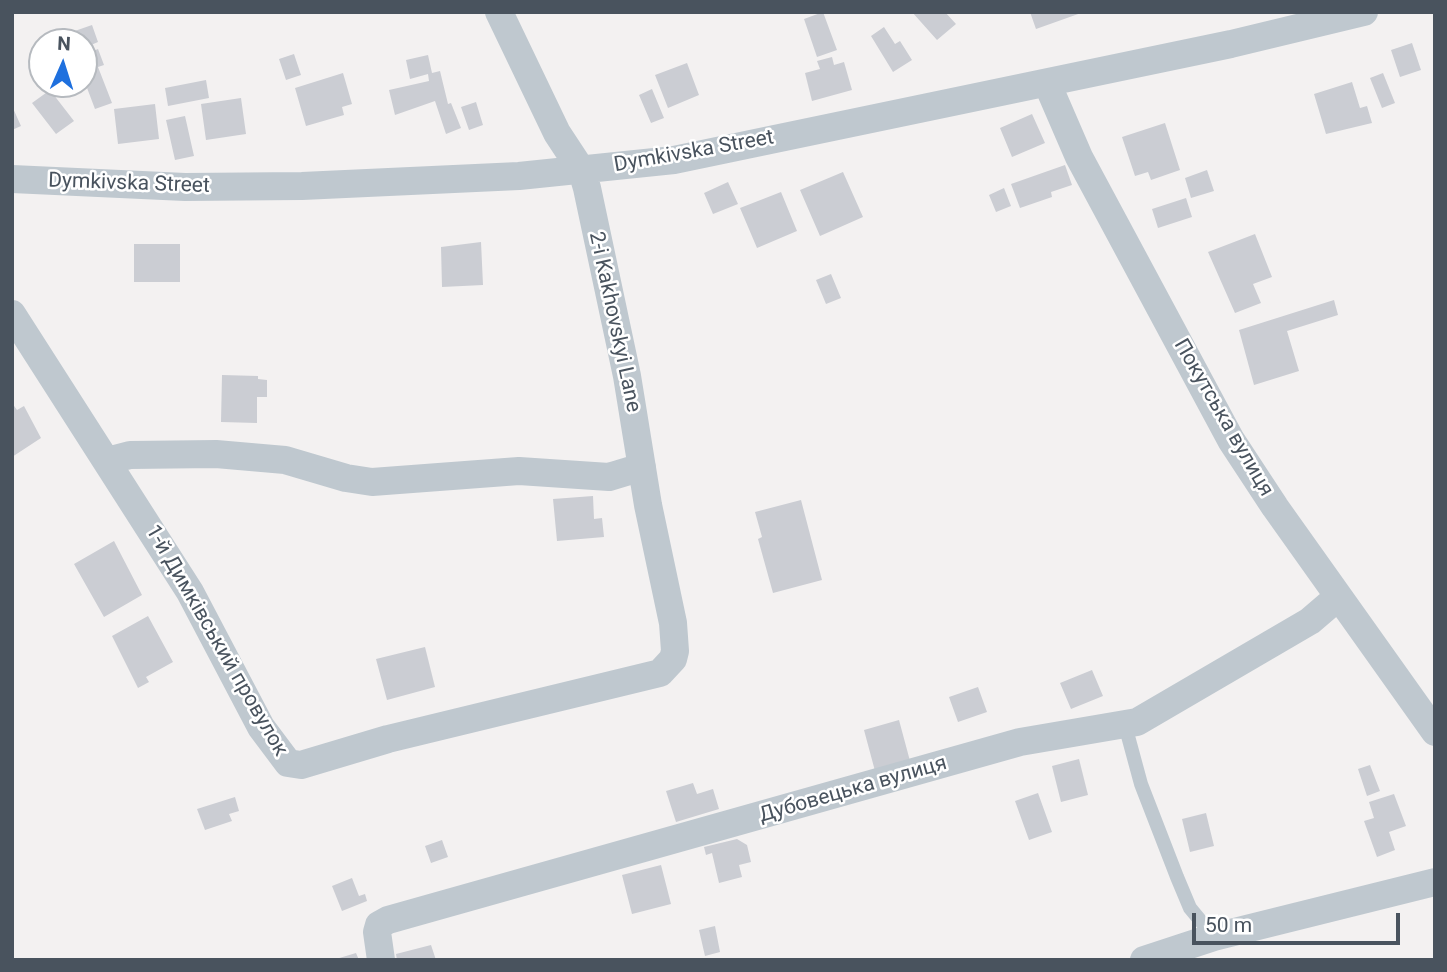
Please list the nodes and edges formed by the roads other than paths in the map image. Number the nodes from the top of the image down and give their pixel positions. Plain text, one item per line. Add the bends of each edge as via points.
1 (499, 12) edge
2 (1364, 12) edge
3 (1047, 83) junction
4 (582, 171) junction
5 (12, 179) edge
6 (12, 314) edge
7 (107, 461) junction
8 (642, 467) junction
9 (1338, 597) junction
10 (675, 651) joint
11 (1125, 725) junction
12 (1435, 732) edge
13 (1435, 882) edge
14 (1214, 937) junction
15 (381, 960) edge
16 (1144, 960) edge

1 - 4 street, 2-i Kakhovskyi Lane via 557,133
2 - 3 street, Dymkivska Street
3 - 4 street, Dymkivska Street via 674,160
3 - 9 street, Покутська вулиця via 1079,157 1212,407
4 - 5 street, Dymkivska Street via 252,187
4 - 8 street, 2-i Kakhovskyi Lane
6 - 7 street, 1-й Димківський провулок
7 - 8 street via 131,455 216,454 285,460 372,482 519,471 609,477
7 - 10 street, 1-й Димківський провулок via 205,615 261,727 292,765 644,679 660,673
8 - 10 street, 2-i Kakhovskyi Lane via 666,579
9 - 11 street, Дубовецька вулиця via 1299,628
9 - 12 street, Покутська вулиця
11 - 14 lane via 1158,833 1191,908
11 - 15 street, Дубовецька вулиця via 1020,743 388,920 377,932
13 - 14 street
14 - 16 street

